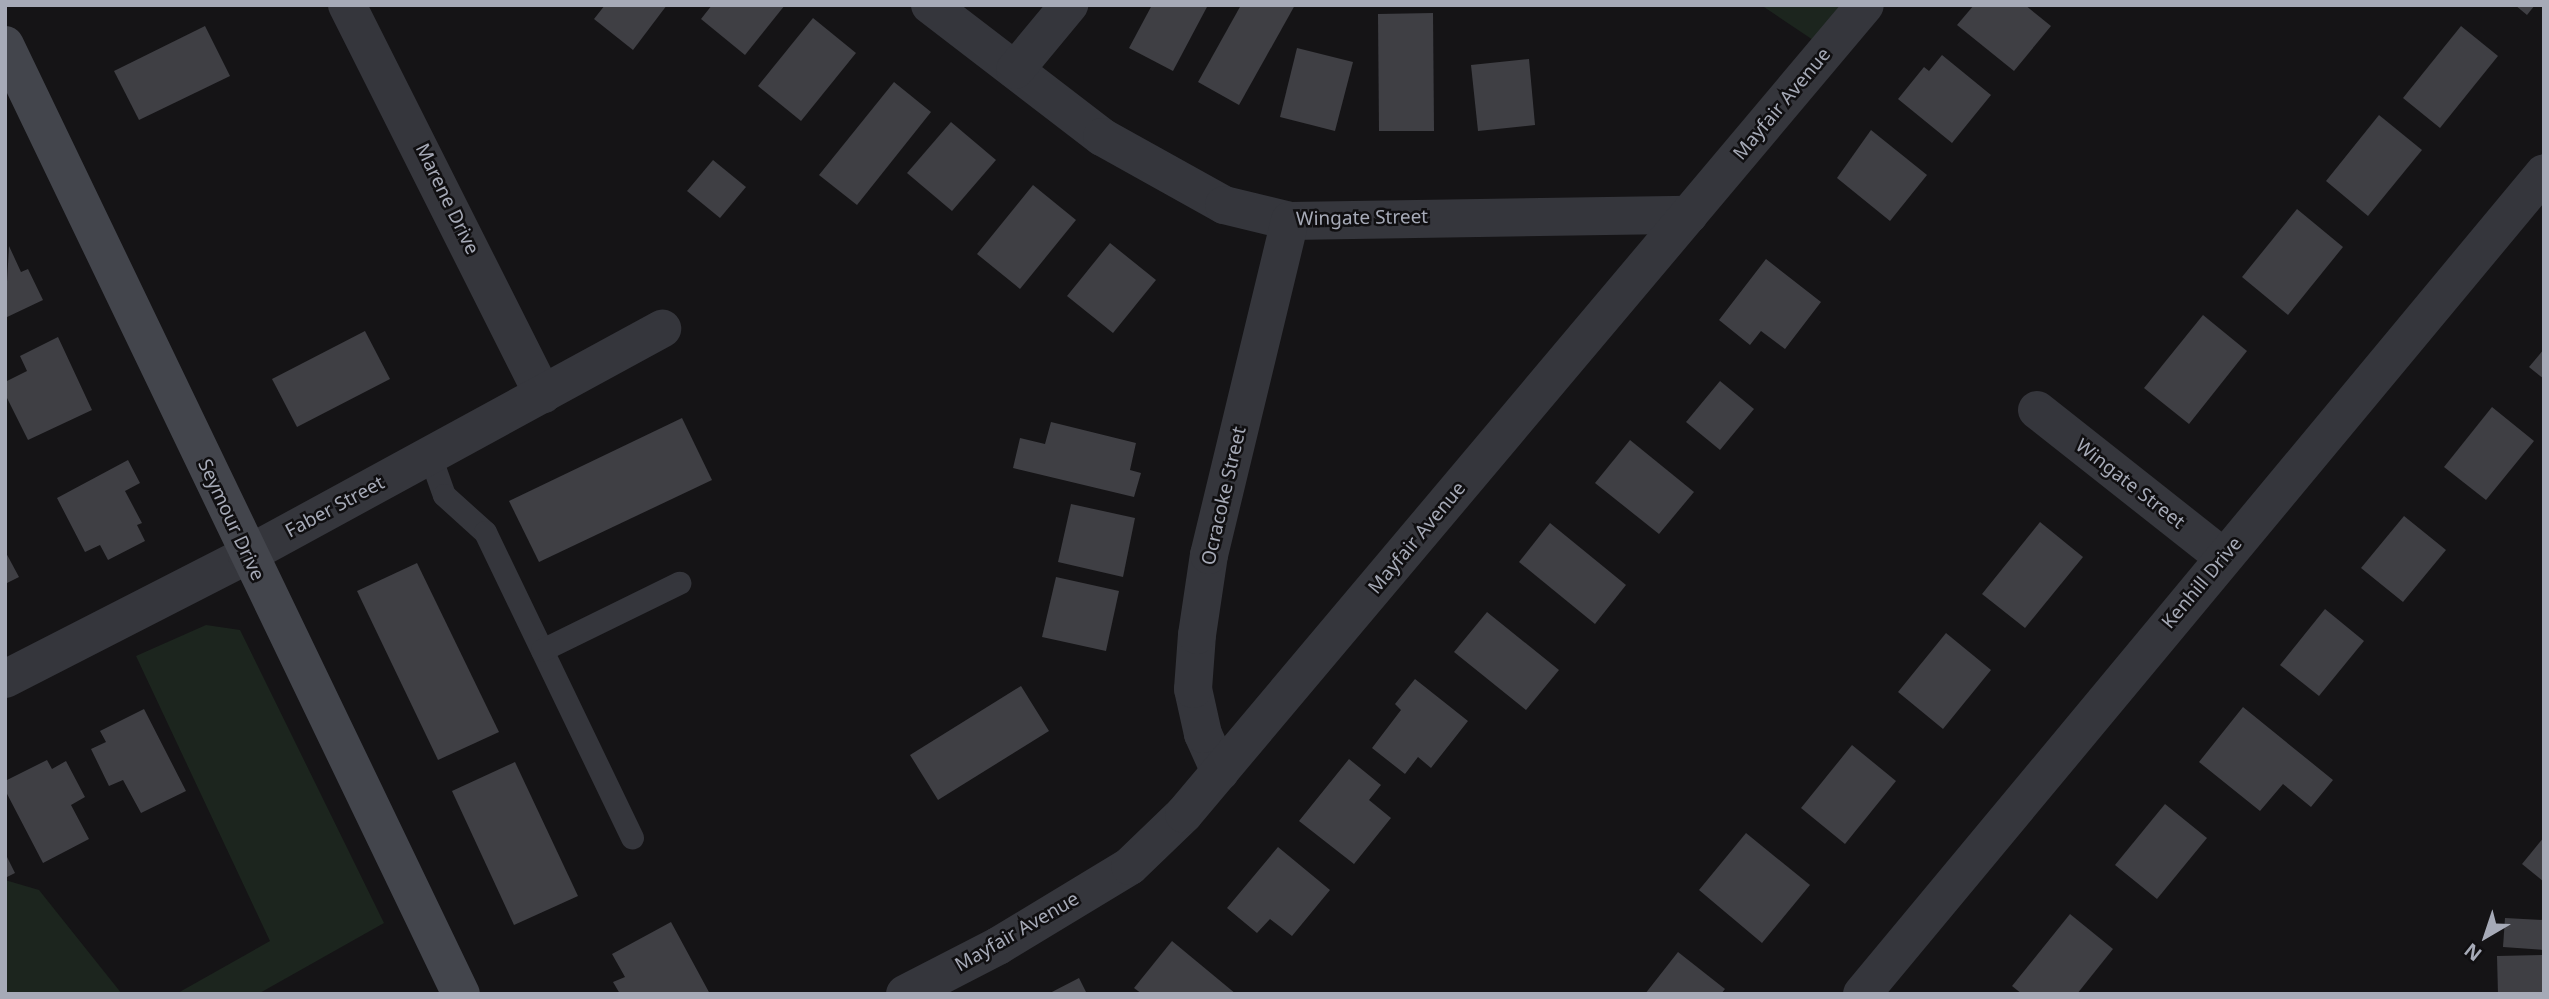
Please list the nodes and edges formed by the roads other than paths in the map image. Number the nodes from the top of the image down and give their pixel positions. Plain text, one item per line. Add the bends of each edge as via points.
1 (347, 5) edge
2 (930, 5) edge
3 (1069, 5) edge
4 (1865, 5) edge
5 (5, 45) edge
6 (1016, 70) junction
7 (2544, 173) edge
8 (1689, 215) junction
9 (1290, 221) junction
10 (662, 329) dead end
11 (543, 394) junction
12 (2037, 410) dead end
13 (430, 456) junction
14 (247, 555) junction
15 (2223, 557) junction
16 (679, 583) dead end
17 (542, 650) junction
18 (5, 679) edge
19 (1220, 772) junction
20 (632, 838) dead end
21 (461, 994) edge
22 (905, 994) edge
23 (1862, 994) edge

1 - 11 street, Marene Drive
2 - 6 street, Wingate Street
3 - 6 street
4 - 8 street, Mayfair Avenue
5 - 14 street, Seymour Drive
6 - 9 street, Wingate Street via 1102,137 1224,205
7 - 15 street, Kenhill Drive
8 - 9 street, Wingate Street
8 - 19 street, Mayfair Avenue
9 - 19 street, Ocracoke Street via 1209,555 1197,635 1193,689 1203,734
10 - 11 street, Faber Street
11 - 13 street, Faber Street
12 - 15 street, Wingate Street
13 - 14 street, Faber Street
13 - 17 lane via 444,495 485,532
14 - 18 street, Faber Street
14 - 21 street, Seymour Drive via 355,767
15 - 23 street, Kenhill Drive
16 - 17 lane
17 - 20 lane
19 - 22 street, Mayfair Avenue via 1130,866 998,946

